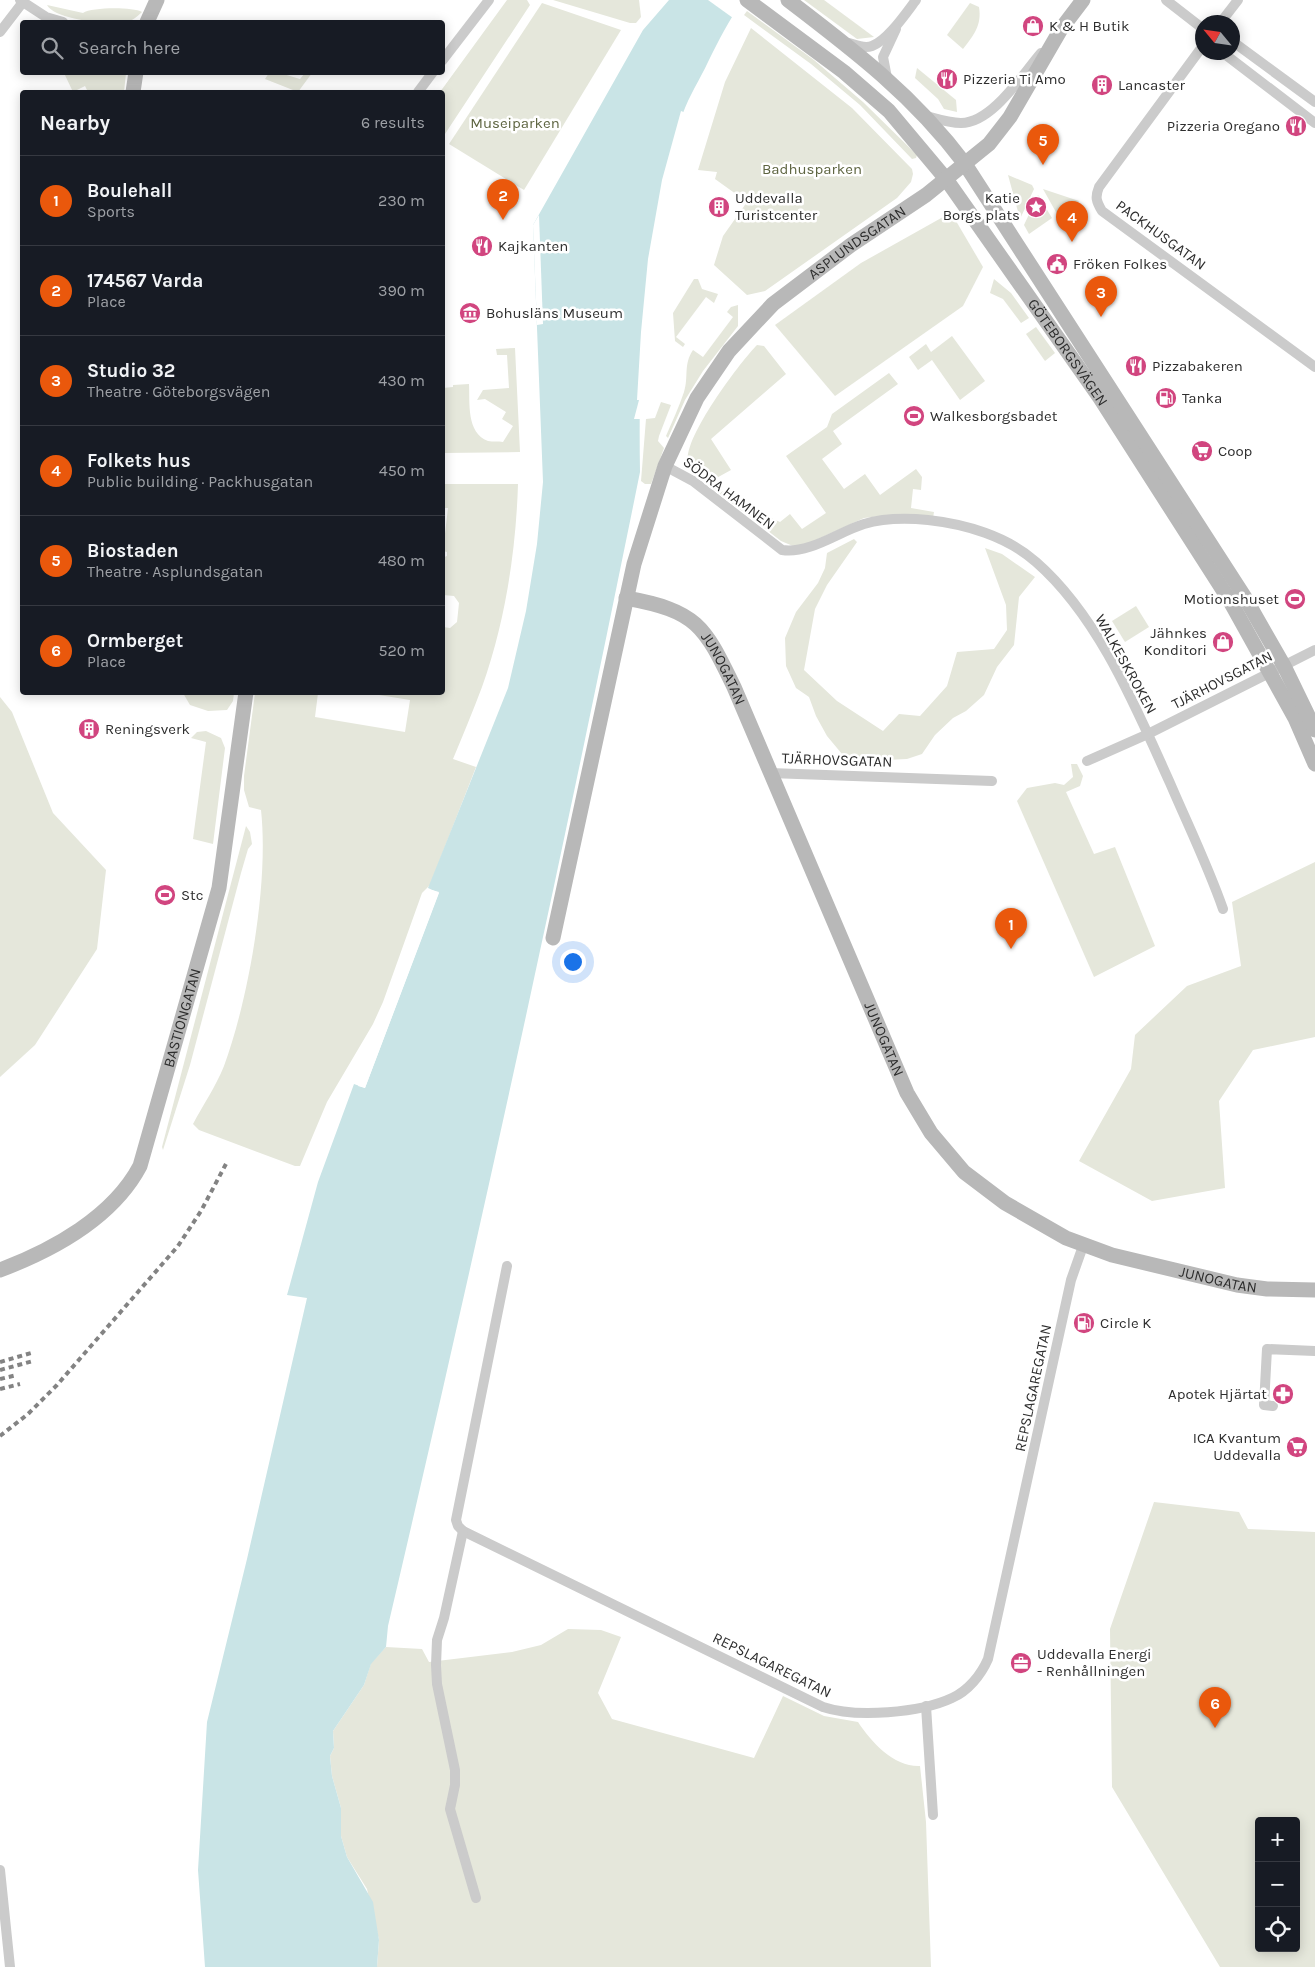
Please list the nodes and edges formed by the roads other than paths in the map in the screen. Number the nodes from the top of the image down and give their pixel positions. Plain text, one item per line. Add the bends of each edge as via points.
1 (157, 0) edge
2 (489, 0) edge
3 (748, 0) edge
4 (788, 0) edge
5 (916, 0) edge
6 (1083, 0) edge
7 (1166, 0) edge
8 (1238, 0) edge
9 (21, 1) edge
10 (1226, 15) edge
11 (57, 20) edge
12 (148, 20) edge
13 (900, 21) junction
14 (1195, 23) edge
15 (1061, 29) junction
16 (0, 32) edge
17 (841, 40) junction
18 (1240, 47) edge
19 (1195, 56) edge
20 (445, 57) edge
21 (1232, 60) edge
22 (136, 75) edge
23 (432, 75) edge
24 (887, 78) junction
25 (133, 90) edge
26 (420, 90) edge
27 (1315, 102) edge
28 (926, 116) junction
29 (1315, 123) edge
30 (965, 164) junction
31 (946, 179) junction
32 (1315, 367) edge
33 (665, 466) junction
34 (774, 546) joint
35 (626, 598) junction
36 (1315, 650) edge
37 (1277, 669) junction
38 (246, 695) edge
39 (1315, 730) edge
40 (1148, 734) junction
41 (1087, 761) dead end
42 (1315, 764) edge
43 (770, 773) junction
44 (992, 781) dead end
45 (1223, 909) dead end
46 (553, 938) dead end
47 (1083, 1246) junction
48 (507, 1266) dead end
49 (0, 1270) edge
50 (1315, 1290) edge
51 (1315, 1351) edge
52 (1273, 1406) dead end
53 (463, 1531) junction
54 (926, 1706) junction
55 (933, 1815) dead end
56 (0, 1870) edge
57 (476, 1898) dead end
58 (10, 1967) edge

1 - 12 main road
2 - 20 street
3 - 31 main road, GÖTEBORGSVÄGEN via 838,67 889,111
4 - 17 main road, GÖTEBORGSVÄGEN
5 - 13 street
6 - 15 main road, ASPLUNDSGATAN
7 - 14 street
8 - 10 street
9 - 11 street
9 - 16 street
13 - 17 street via 871,46 859,47
13 - 24 street via 883,57
15 - 28 street, ASPLUNDSGATAN via 997,105 981,118 961,123
15 - 30 main road, ASPLUNDSGATAN via 1010,117 989,144
17 - 24 main road, GÖTEBORGSVÄGEN
18 - 27 street
19 - 32 street, PACKHUSGATAN via 1099,186 1095,197 1102,211
21 - 29 street
22 - 25 main road
23 - 26 street
24 - 28 main road, GÖTEBORGSVÄGEN
28 - 30 main road, GÖTEBORGSVÄGEN
30 - 31 main road, ASPLUNDSGATAN
30 - 37 main road, GÖTEBORGSVÄGEN via 1228,571
31 - 33 main road, ASPLUNDSGATAN via 818,269 753,324 706,382
31 - 37 main road, GÖTEBORGSVÄGEN via 1100,398
33 - 34 street, SÖDRA HAMNEN via 693,481
33 - 35 main road, ASPLUNDSGATAN
34 - 40 street, WALKESKROKEN via 782,550 799,550 863,524 914,519 960,526 988,534 1014,547 1051,577 1088,624
35 - 43 main road, JUNOGATAN via 676,611 699,627 710,640 734,687
35 - 46 main road, ASPLUNDSGATAN
36 - 37 street, TJÄRHOVSGATAN
37 - 39 main road, GÖTEBORGSVÄGEN
37 - 40 street, TJÄRHOVSGATAN
37 - 42 main road, GÖTEBORGSVÄGEN
38 - 49 main road, BASTIONGATAN via 219,888 140,1166 119,1197 98,1216 26,1260
40 - 41 street, TJÄRHOVSGATAN
40 - 45 street, WALKESKROKEN
43 - 44 street, TJÄRHOVSGATAN
43 - 47 main road, JUNOGATAN via 907,1094 931,1133 977,1183 1023,1214
47 - 50 main road, JUNOGATAN via 1237,1285
47 - 54 street, REPSLAGAREGATAN via 1071,1280 991,1652 982,1670 966,1689 952,1699
48 - 53 street via 456,1520
51 - 52 street via 1267,1349 1264,1405
53 - 54 street, REPSLAGAREGATAN via 823,1707 862,1714
53 - 57 street via 437,1640 436,1665 454,1770 455,1785 450,1809
54 - 55 street
56 - 58 street

